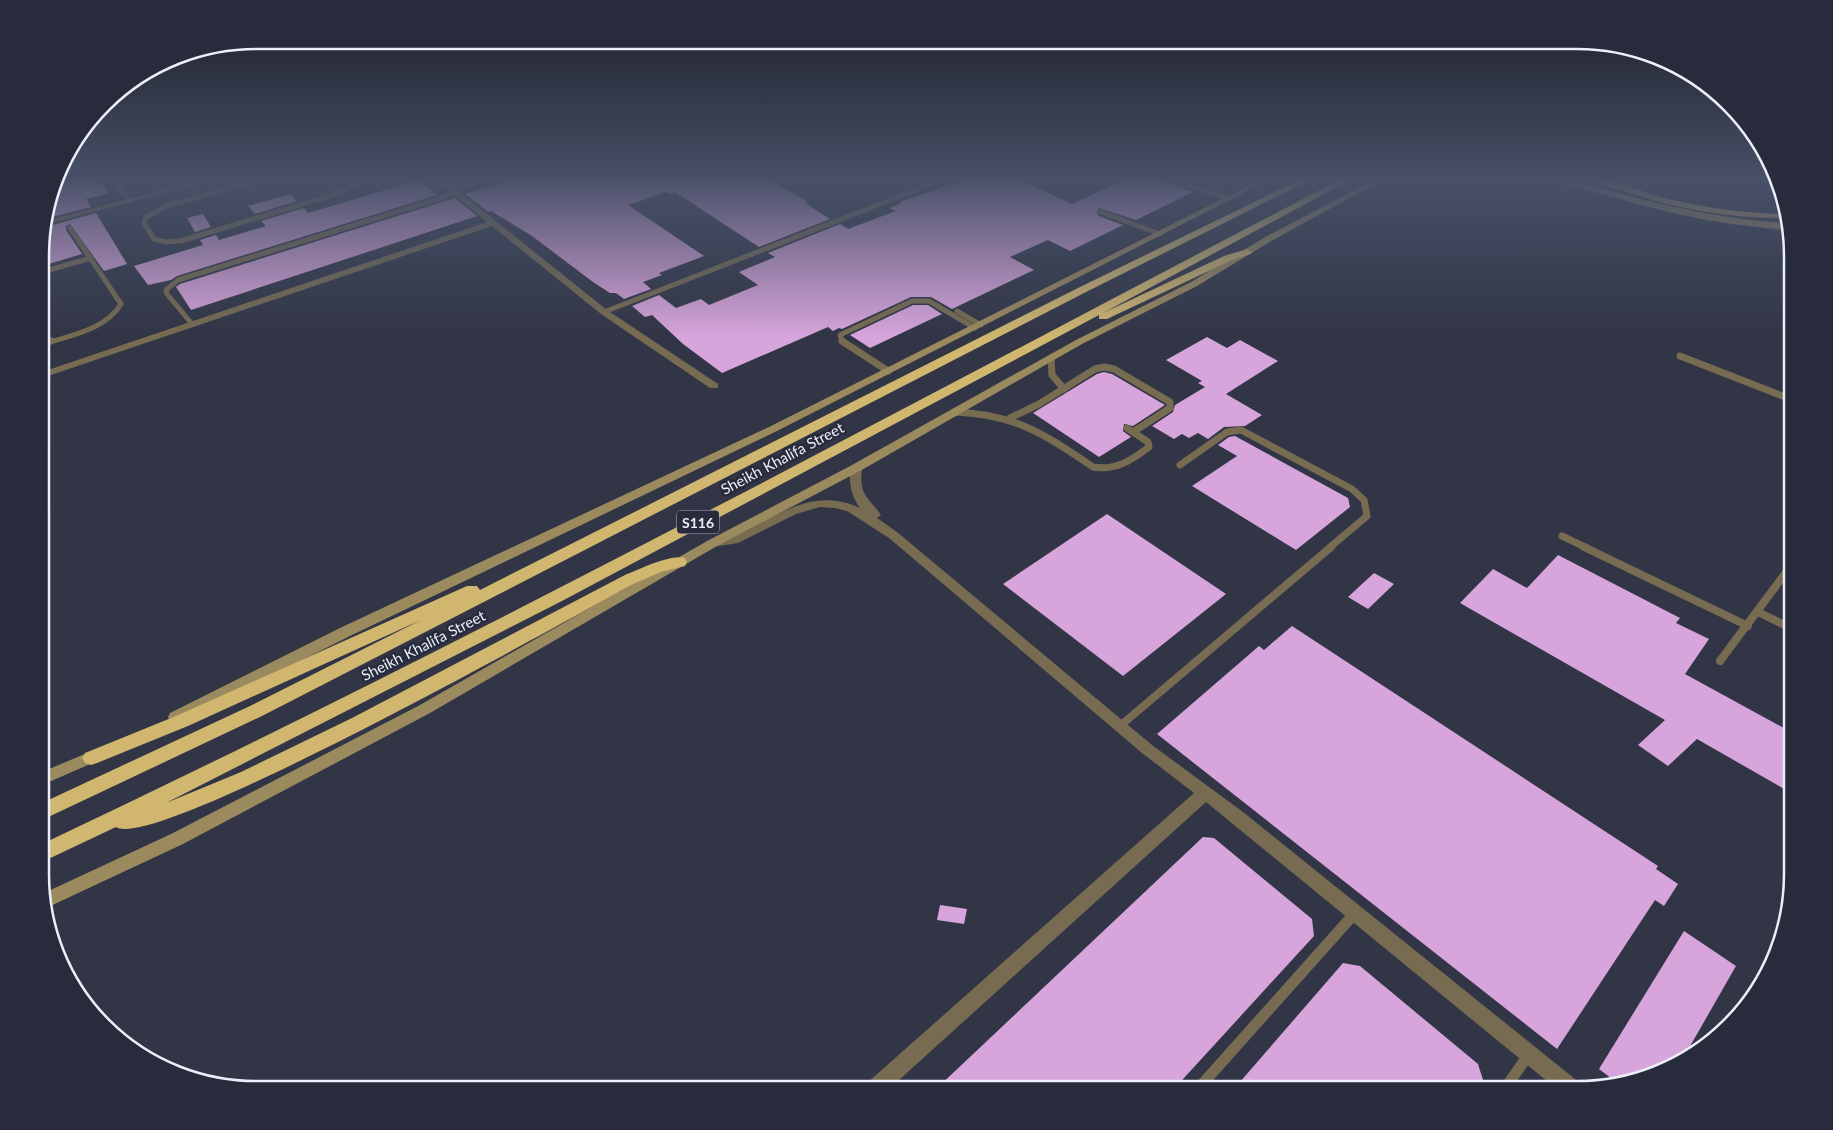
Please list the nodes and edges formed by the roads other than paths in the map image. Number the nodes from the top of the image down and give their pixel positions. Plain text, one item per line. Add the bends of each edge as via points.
1 (73, 232) edge
2 (149, 232) edge
3 (212, 232) edge
4 (328, 232) edge
5 (466, 232) edge
6 (503, 232) edge
7 (808, 232) edge
8 (1154, 232) edge
9 (1164, 232) edge
10 (1200, 232) edge
11 (1245, 232) edge
12 (1283, 232) edge
13 (1160, 234) junction
14 (1247, 252) junction
15 (91, 258) junction
16 (49, 270) edge
17 (932, 297) dead end
18 (604, 312) junction
19 (192, 324) junction
20 (978, 326) junction
21 (1066, 329) junction
22 (49, 342) edge
23 (1680, 356) dead end
24 (1051, 358) junction
25 (888, 371) junction
26 (49, 373) edge
27 (714, 386) dead end
28 (1063, 388) junction
29 (1784, 397) edge
30 (954, 412) junction
31 (1010, 418) junction
32 (1180, 465) dead end
33 (856, 468) junction
34 (893, 535) junction
35 (1562, 536) dead end
36 (713, 543) junction
37 (680, 562) junction
38 (1784, 575) edge
39 (519, 576) junction
40 (1758, 612) junction
41 (1784, 625) edge
42 (1748, 626) junction
43 (1720, 660) dead end
44 (1120, 726) junction
45 (91, 758) junction
46 (49, 776) edge
47 (1205, 793) junction
48 (49, 809) edge
49 (102, 825) junction
50 (49, 850) edge
51 (50, 898) edge
52 (1355, 913) junction
53 (1529, 1054) junction
54 (884, 1081) edge
55 (1205, 1081) edge
56 (1510, 1081) edge
57 (1561, 1081) edge

1 - 15 lane
2 - 3 lane via 154,239 165,242
4 - 19 lane via 178,280 166,290 167,294
5 - 19 street
6 - 18 street
7 - 18 lane
8 - 13 lane
9 - 13 main road
10 - 39 highway, Sheikh Khalifa Street / S116
11 - 21 highway, Sheikh Khalifa Street / S116
12 - 14 main road
13 - 20 main road
14 - 21 highway via 1110,314
14 - 24 main road via 1194,284
15 - 16 lane
15 - 22 lane via 120,299 119,309 96,325
17 - 20 lane
18 - 27 street
19 - 26 street
20 - 25 main road
20 - 25 lane via 920,299 840,335 840,341
21 - 49 highway, Sheikh Khalifa Street / S116 via 432,661
23 - 29 lane
24 - 28 lane via 1052,375
24 - 30 main road
25 - 45 main road
28 - 31 lane
28 - 31 lane via 1095,369 1109,367 1170,402 1170,408 1130,430 1148,442 1149,448 1119,467 1102,469 1093,467 1034,428
30 - 31 lane
30 - 33 main road
32 - 44 lane via 1227,432 1241,430 1352,489 1366,502 1367,516
33 - 34 street via 855,488 859,498
33 - 36 main road
34 - 36 street via 852,508 821,503 797,508 737,539
34 - 44 street
35 - 42 lane
36 - 37 main road
37 - 49 highway via 628,580 383,711 218,792 156,814
37 - 51 main road via 547,641 348,750 177,839
38 - 40 lane
39 - 45 highway via 458,596 182,721
39 - 48 highway, Sheikh Khalifa Street / S116 via 256,711
40 - 41 lane
40 - 42 lane
42 - 43 lane
44 - 47 street
45 - 46 main road
47 - 52 street
47 - 54 street
49 - 50 highway, Sheikh Khalifa Street / S116
52 - 53 street
52 - 55 lane
53 - 56 lane
53 - 57 street

